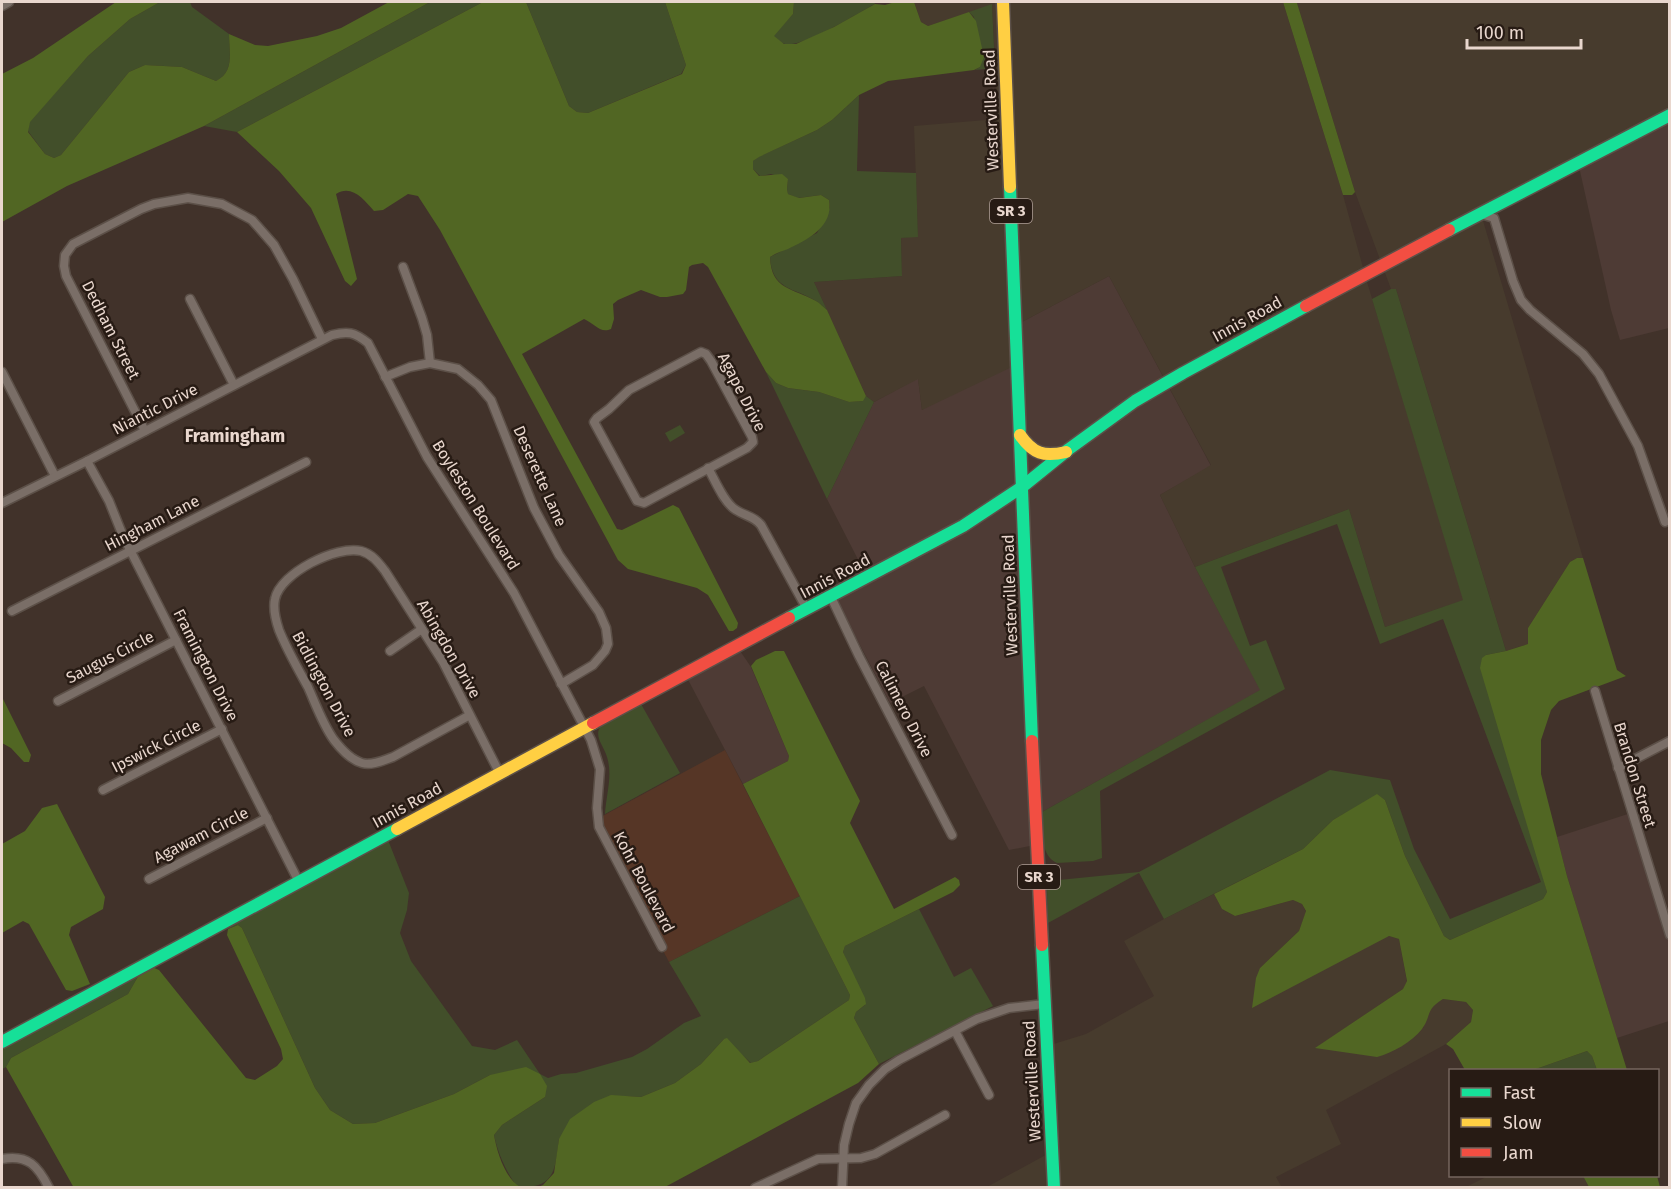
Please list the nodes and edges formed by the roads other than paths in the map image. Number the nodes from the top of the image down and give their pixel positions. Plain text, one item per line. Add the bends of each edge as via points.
1 (9, 2) edge
2 (1003, 2) edge
3 (2, 6) edge
4 (1670, 115) edge
5 (1481, 214) junction
6 (404, 267) dead end
7 (190, 299) dead end
8 (322, 339) junction
9 (430, 363) junction
10 (2, 372) edge
11 (386, 377) junction
12 (234, 385) junction
13 (145, 431) junction
14 (1020, 435) junction
15 (1066, 452) junction
16 (87, 461) junction
17 (306, 462) dead end
18 (708, 468) junction
19 (55, 476) junction
20 (1022, 487) junction
21 (2, 503) edge
22 (1665, 522) dead end
23 (132, 551) junction
24 (275, 596) joint
25 (831, 597) junction
26 (807, 609) junction
27 (12, 611) dead end
28 (422, 629) junction
29 (176, 640) junction
30 (390, 651) dead end
31 (561, 684) junction
32 (1595, 691) dead end
33 (58, 701) dead end
34 (470, 715) junction
35 (582, 727) junction
36 (222, 729) junction
37 (1670, 741) edge
38 (1618, 768) junction
39 (499, 772) junction
40 (103, 790) dead end
41 (267, 818) junction
42 (952, 835) dead end
43 (149, 879) dead end
44 (299, 882) junction
45 (1670, 896) edge
46 (1659, 902) junction
47 (1670, 935) edge
48 (662, 947) dead end
49 (1044, 1004) junction
50 (955, 1030) junction
51 (2, 1042) edge
52 (989, 1095) dead end
53 (945, 1115) dead end
54 (844, 1157) junction
55 (2, 1159) edge
56 (49, 1188) edge
57 (755, 1188) edge
58 (842, 1188) edge
59 (1054, 1188) edge

1 - 3 street
2 - 14 main road, Westerville Road / SR 3
4 - 5 main road, Innis Road
5 - 15 main road, Innis Road via 1183,373 1135,401
5 - 22 street via 1494,218 1521,300 1588,359 1599,374 1638,446
6 - 9 street via 427,335
7 - 12 street
8 - 11 street, Boyleston Boulevard via 345,332 357,335 368,343
8 - 12 street, Niantic Drive
8 - 13 street, Dedham Street via 274,245 252,220 222,204 188,198 154,204 73,244 65,255 66,276
9 - 11 street, Deserette Lane
9 - 31 street, Deserette Lane via 458,369 491,400 534,508 606,628 606,651 593,665
10 - 19 street
11 - 31 street, Boyleston Boulevard via 427,458 514,593
12 - 13 street, Niantic Drive
13 - 16 street, Niantic Drive
14 - 15 main road via 1032,451 1044,455
14 - 20 main road, Westerville Road / SR 3
15 - 20 main road, Innis Road
16 - 19 street, Niantic Drive
16 - 23 street, Framington Drive
17 - 23 street, Hingham Lane
18 - 18 street, Agape Drive via 753,442 706,354 696,353 629,390 594,422 637,501 644,503
18 - 26 street via 729,505 761,525
19 - 21 street, Niantic Drive
20 - 25 main road, Innis Road via 963,526
20 - 49 main road, Westerville Road / SR 3
23 - 27 street, Hingham Lane
23 - 29 street, Framington Drive
24 - 28 street, Abingdon Drive via 298,571 345,549 361,551 376,558
24 - 34 street, Bidlington Drive via 279,629 333,739 349,756 362,763 382,761
25 - 26 main road, Innis Road
25 - 42 street, Calimero Drive
26 - 35 main road, Innis Road
28 - 30 street
28 - 34 street, Abingdon Drive
29 - 33 street, Saugus Circle
29 - 36 street, Framington Drive
31 - 35 street, Boyleston Boulevard
32 - 38 street, Brandon Street
34 - 39 street, Abingdon Drive
35 - 39 main road, Innis Road
35 - 48 street, Kohr Boulevard via 591,740 600,768 599,827
36 - 40 street, Ipswick Circle
36 - 41 street, Framington Drive
37 - 38 street
38 - 46 street, Brandon Street
39 - 44 main road, Innis Road
41 - 43 street, Agawam Circle
41 - 44 street, Framington Drive
44 - 51 main road, Innis Road
45 - 46 street
46 - 47 street, Brandon Street
49 - 50 street via 1009,1008
49 - 59 main road, Westerville Road / SR 3
50 - 52 street
50 - 54 street via 899,1060 869,1085 856,1103
53 - 54 street via 875,1154
54 - 57 street via 818,1159
54 - 58 street
55 - 56 street via 14,1156 28,1161 41,1172

